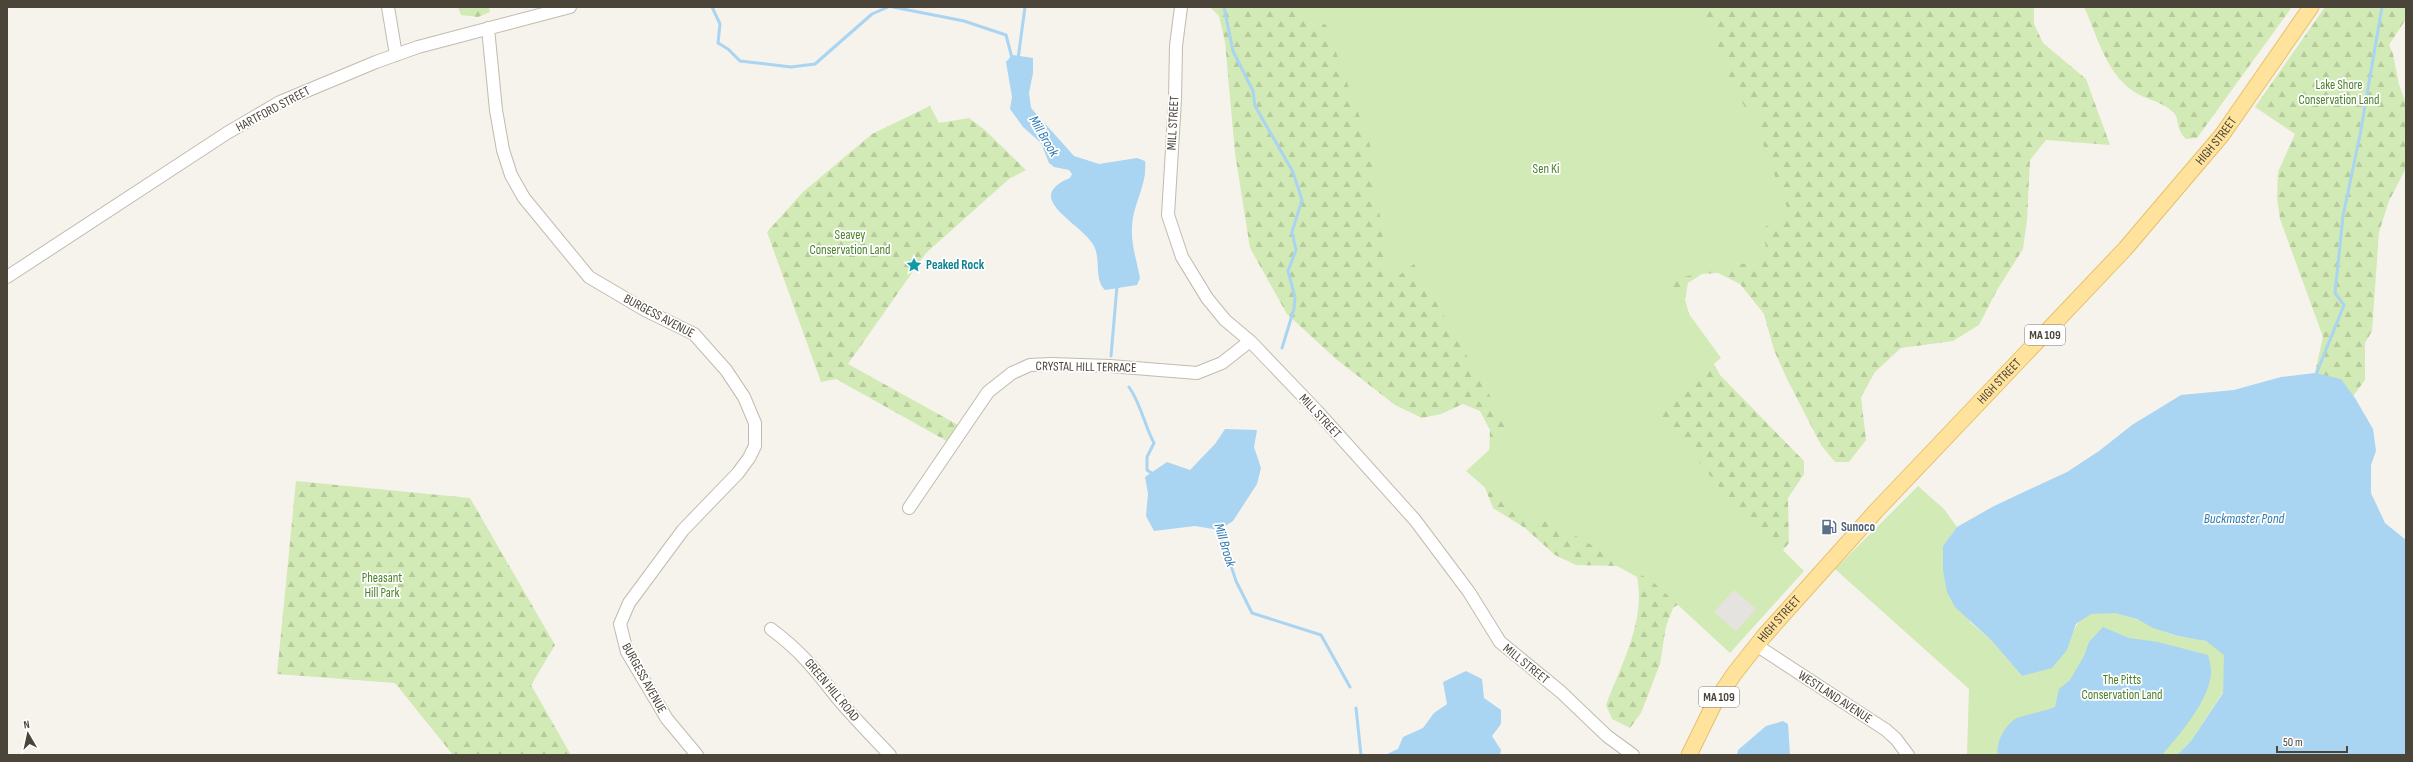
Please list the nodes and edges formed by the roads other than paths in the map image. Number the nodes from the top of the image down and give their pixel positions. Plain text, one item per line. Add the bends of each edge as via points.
1 (388, 7) edge
2 (570, 7) edge
3 (1181, 7) edge
4 (2311, 7) edge
5 (488, 28) junction
6 (396, 55) junction
7 (7, 277) edge
8 (1250, 342) junction
9 (909, 508) dead end
10 (771, 629) dead end
11 (1756, 645) junction
12 (697, 755) edge
13 (890, 755) edge
14 (1632, 755) edge
15 (1689, 755) edge
16 (1908, 755) edge

1 - 6 street
2 - 5 street, HARTFORD STREET
3 - 8 street, MILL STREET via 1176,46 1168,215 1182,257 1207,298 1225,320
4 - 11 main road, HIGH STREET / MA 109 via 2222,135 2129,245 1876,511
5 - 6 street, HARTFORD STREET
5 - 12 street, BURGESS AVENUE via 496,110 503,150 511,175 524,198 589,277 645,310 694,334 744,396 755,423 755,446 749,458 738,473 683,530 629,603 620,624 627,652 667,719
6 - 7 street, HARTFORD STREET via 280,102 227,133
8 - 9 street, CRYSTAL HILL TERRACE via 1222,363 1196,373 1051,364 1030,365 1012,373 988,392
8 - 14 street, MILL STREET via 1317,411 1415,520 1469,592 1500,642
10 - 13 street, GREEN HILL ROAD via 804,656 840,701
11 - 15 main road, HIGH STREET / MA 109 via 1714,704
11 - 16 street, WESTLAND AVENUE via 1886,730

